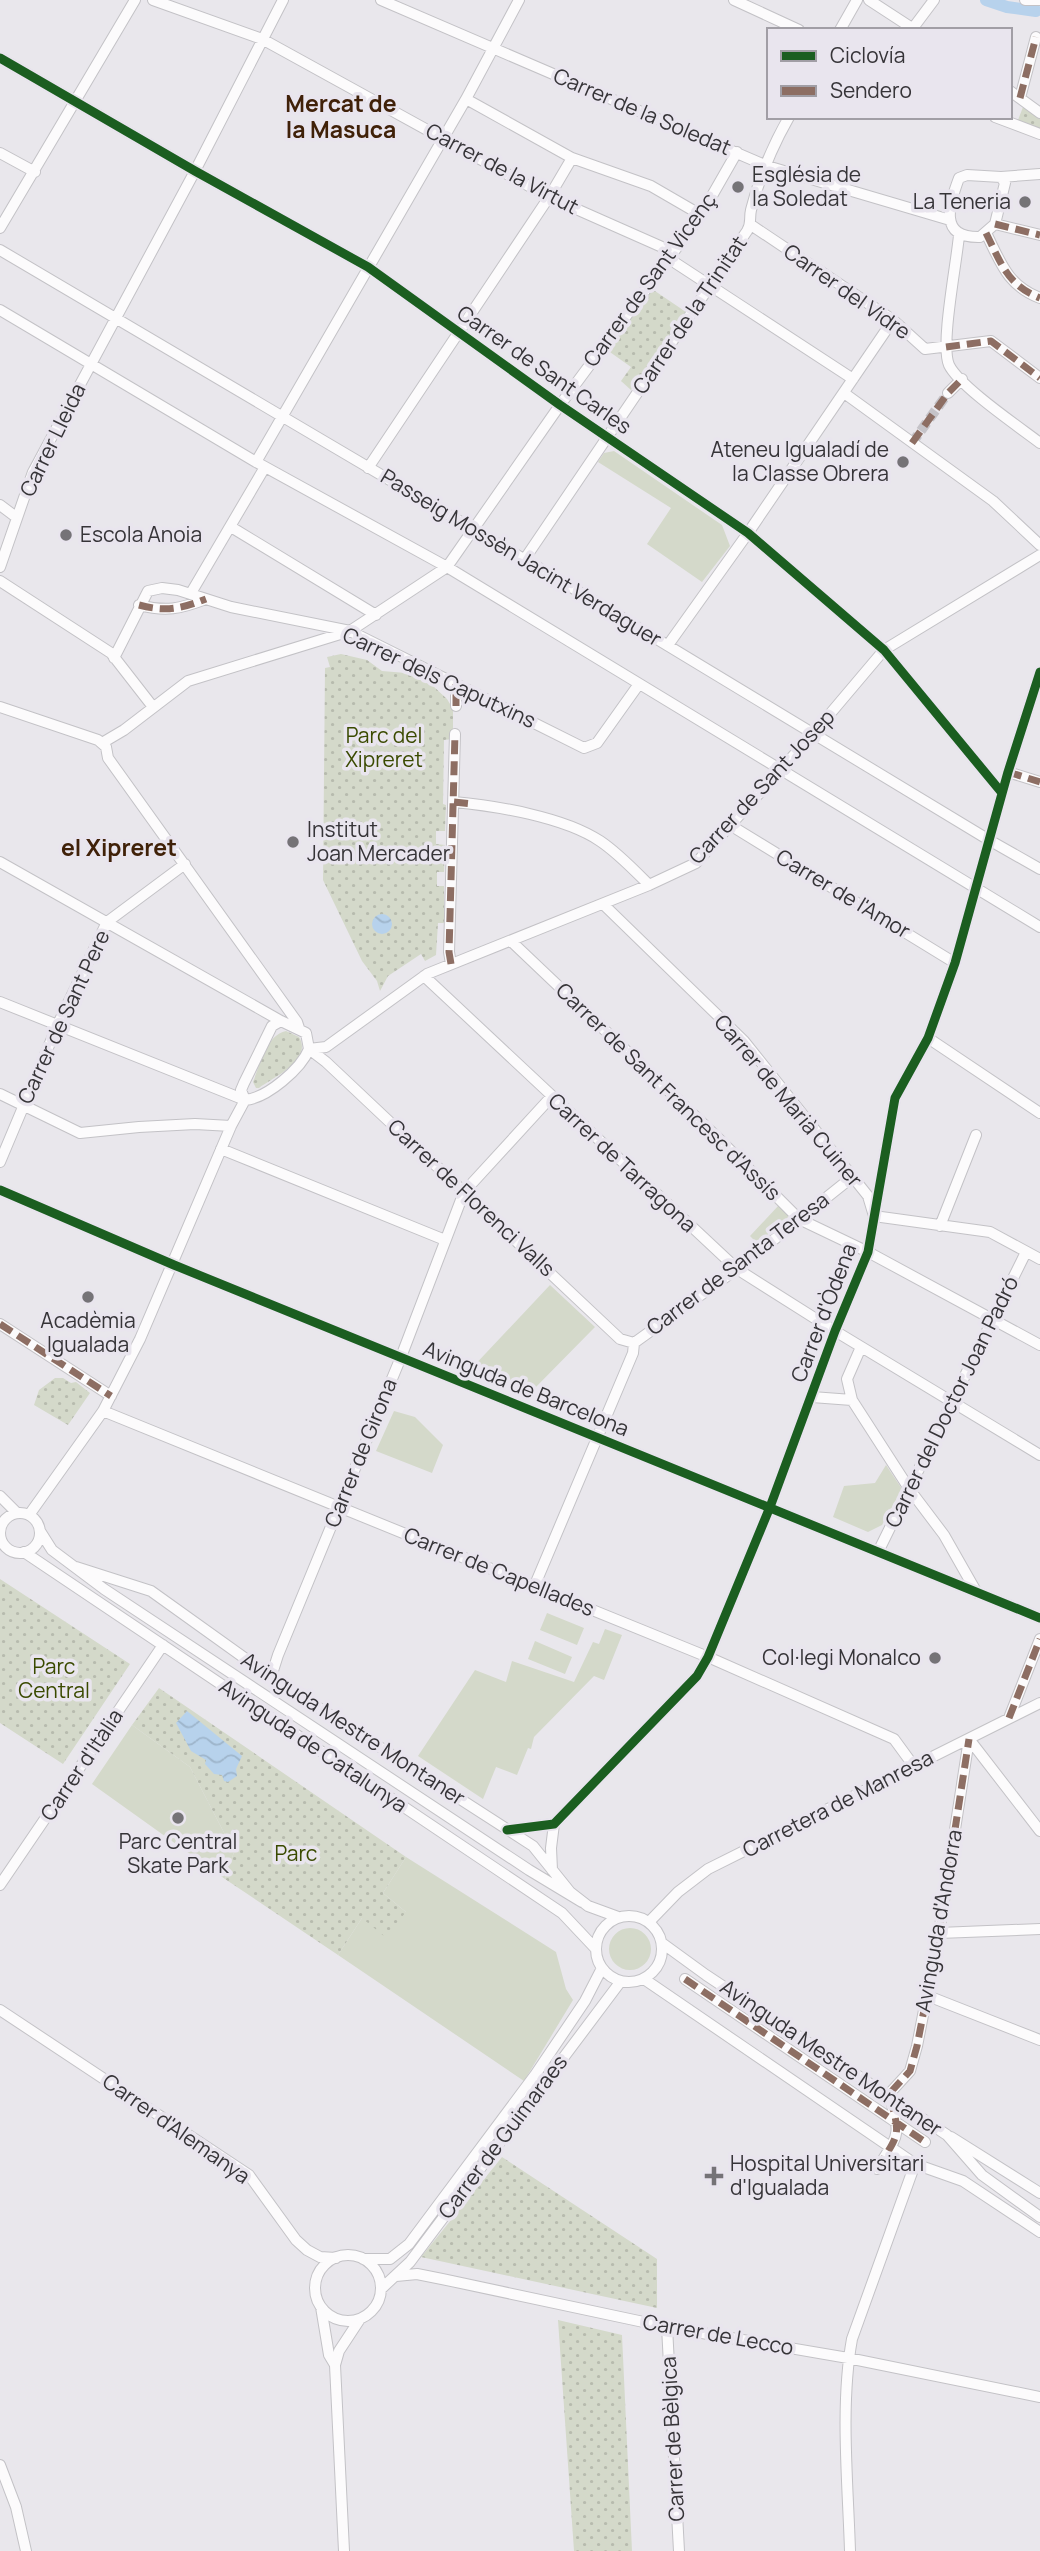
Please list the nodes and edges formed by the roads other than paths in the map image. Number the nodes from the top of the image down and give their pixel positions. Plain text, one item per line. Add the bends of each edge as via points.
1 (135, 0) edge
2 (153, 0) edge
3 (282, 0) edge
4 (381, 0) edge
5 (519, 0) edge
6 (733, 0) edge
7 (857, 0) edge
8 (869, 0) edge
9 (934, 0) edge
10 (1025, 0) edge
11 (1039, 0) edge
12 (795, 28) edge
13 (842, 28) edge
14 (912, 28) edge
15 (915, 28) edge
16 (1036, 37) dead end
17 (262, 39) junction
18 (494, 49) junction
19 (0, 58) edge
20 (1018, 97) edge
21 (466, 99) junction
22 (75, 101) junction
23 (1040, 113) edge
24 (788, 119) edge
25 (1000, 119) edge
26 (1016, 125) junction
27 (1040, 134) edge
28 (443, 139) junction
29 (737, 152) junction
30 (0, 153) edge
31 (572, 158) junction
32 (767, 166) junction
33 (35, 172) junction
34 (195, 172) junction
35 (1040, 174) edge
36 (1001, 177) junction
37 (548, 197) junction
38 (701, 215) junction
39 (950, 220) junction
40 (995, 224) junction
41 (751, 225) junction
42 (0, 228) edge
43 (986, 233) junction
44 (959, 235) junction
45 (1040, 235) edge
46 (0, 250) edge
47 (669, 254) junction
48 (368, 267) junction
49 (711, 287) junction
50 (1040, 298) edge
51 (0, 310) edge
52 (115, 317) junction
53 (893, 320) junction
54 (458, 330) junction
55 (946, 347) junction
56 (90, 364) junction
57 (1040, 378) edge
58 (853, 379) junction
59 (962, 379) junction
60 (844, 393) junction
61 (948, 393) tunnel mouth
62 (560, 405) junction
63 (280, 417) junction
64 (607, 436) junction
65 (1040, 443) edge
66 (260, 465) junction
67 (368, 468) junction
68 (0, 505) edge
69 (16, 517) junction
70 (231, 527) junction
71 (472, 529) junction
72 (748, 533) junction
73 (1040, 545) edge
74 (1040, 555) edge
75 (524, 560) junction
76 (0, 567) edge
77 (447, 567) junction
78 (0, 581) edge
79 (191, 593) junction
80 (206, 599) junction
81 (139, 605) junction
82 (376, 615) junction
83 (350, 631) junction
84 (668, 645) junction
85 (884, 650) junction
86 (114, 658) junction
87 (1040, 672) edge
88 (456, 684) junction
89 (639, 684) junction
90 (1035, 704) edge
91 (456, 706) dead end
92 (0, 707) edge
93 (153, 707) junction
94 (455, 734) dead end
95 (813, 734) junction
96 (102, 743) junction
97 (779, 769) junction
98 (1008, 772) junction
99 (1040, 782) edge
100 (1002, 793) junction
101 (454, 802) junction
102 (730, 825) junction
103 (989, 840) junction
104 (0, 862) edge
105 (185, 864) junction
106 (1040, 869) edge
107 (649, 885) junction
108 (976, 889) junction
109 (603, 904) junction
110 (107, 922) junction
111 (1040, 927) edge
112 (512, 941) junction
113 (955, 963) junction
114 (451, 964) junction
115 (424, 976) junction
116 (0, 1002) edge
117 (281, 1021) junction
118 (58, 1024) junction
119 (299, 1028) junction
120 (928, 1038) junction
121 (309, 1049) junction
122 (0, 1094) edge
123 (552, 1097) junction
124 (245, 1100) junction
125 (23, 1105) junction
126 (1040, 1113) edge
127 (231, 1126) junction
128 (976, 1135) dead end
129 (221, 1149) junction
130 (0, 1162) edge
131 (852, 1178) junction
132 (0, 1190) edge
133 (464, 1192) junction
134 (874, 1216) junction
135 (799, 1219) junction
136 (940, 1226) junction
137 (445, 1240) junction
138 (868, 1252) junction
139 (1026, 1252) junction
140 (1040, 1259) edge
141 (174, 1265) junction
142 (737, 1269) junction
143 (995, 1320) junction
144 (0, 1324) edge
145 (835, 1331) junction
146 (634, 1343) junction
147 (1040, 1345) edge
148 (861, 1347) junction
149 (401, 1357) junction
150 (111, 1396) junction
151 (812, 1396) junction
152 (852, 1400) junction
153 (953, 1401) junction
154 (103, 1411) junction
155 (596, 1437) junction
156 (1040, 1455) edge
157 (910, 1490) junction
158 (0, 1496) edge
159 (339, 1506) junction
160 (770, 1507) junction
161 (9, 1513) edge
162 (29, 1515) junction
163 (40, 1531) junction
164 (0, 1536) edge
165 (24, 1552) junction
166 (878, 1552) junction
167 (70, 1566) junction
168 (534, 1587) junction
169 (977, 1593) junction
170 (1040, 1619) edge
171 (1040, 1639) edge
172 (163, 1645) junction
173 (708, 1657) junction
174 (271, 1677) junction
175 (1040, 1703) edge
176 (1009, 1718) junction
177 (894, 1739) junction
178 (969, 1739) junction
179 (913, 1765) junction
180 (892, 1776) junction
181 (554, 1824) junction
182 (507, 1830) junction
183 (1040, 1831) edge
184 (552, 1873) junction
185 (0, 1885) edge
186 (582, 1902) junction
187 (618, 1917) junction
188 (649, 1922) junction
189 (1040, 1929) edge
190 (939, 1933) junction
191 (662, 1942) junction
192 (595, 1948) junction
193 (602, 1968) junction
194 (644, 1979) junction
195 (685, 1979) dead end
196 (621, 1981) junction
197 (928, 1996) junction
198 (0, 2010) edge
199 (1040, 2040) edge
200 (889, 2094) junction
201 (897, 2124) junction
202 (947, 2135) junction
203 (925, 2142) dead end
204 (891, 2148) junction
205 (915, 2164) junction
206 (877, 2169) dead end
207 (1040, 2193) edge
208 (1040, 2217) edge
209 (1040, 2232) edge
210 (336, 2258) junction
211 (363, 2259) junction
212 (396, 2276) junction
213 (381, 2289) junction
214 (321, 2307) junction
215 (360, 2319) junction
216 (667, 2327) junction
217 (848, 2358) junction
218 (335, 2365) junction
219 (1040, 2397) edge
220 (0, 2465) edge
221 (26, 2551) edge
222 (344, 2551) edge
223 (679, 2551) edge
224 (850, 2551) edge

1 - 22 street
2 - 17 street, Carrer de la Virtut
3 - 17 street, Carrer Lleida
4 - 18 street, Carrer de la Soledat
5 - 18 street
6 - 12 street
7 - 13 street
8 - 14 street
9 - 15 street
10 - 11 street
16 - 20 street
17 - 28 street, Carrer de la Virtut
17 - 34 street, Carrer Lleida
18 - 21 street
18 - 29 street, Carrer de la Soledat
19 - 22 street, Carrer de Sant Carles
20 - 23 street
20 - 26 street
21 - 28 street
21 - 31 street
22 - 33 street
22 - 34 street, Carrer de Sant Carles
24 - 32 street, Carrer de la Trinitat
25 - 26 street
26 - 27 street
28 - 37 street, Carrer de la Virtut
28 - 48 street
29 - 32 street, Carrer de la Soledat
29 - 38 street, Carrer de Sant Vicenç
30 - 33 street
31 - 37 street
31 - 38 street via 651,186
32 - 39 street, Carrer de la Soledat
32 - 41 street, Carrer de la Trinitat via 750,213
33 - 42 street
34 - 48 street, Carrer de Sant Carles
34 - 52 street, Carrer Lleida
35 - 36 street
36 - 39 street via 959,178
36 - 40 street via 1005,183
37 - 47 street, Carrer de la Virtut
37 - 54 street
38 - 47 street, Carrer de Sant Vicenç
39 - 44 street
40 - 43 street
40 - 45 street
41 - 49 street, Carrer de la Trinitat
41 - 53 street, Carrer del Vidre
43 - 44 street via 980,237
43 - 50 street via 1010,279
44 - 55 street
46 - 52 street, Passeig Mossèn Jacint Verdaguer
47 - 49 street, Carrer de la Virtut
47 - 62 street, Carrer de Sant Vicenç
48 - 54 street, Carrer de Sant Carles
48 - 63 street
49 - 58 street, Carrer de la Virtut
49 - 64 street, Carrer de la Trinitat
51 - 56 street
52 - 56 street, Carrer Lleida
52 - 63 street, Passeig Mossèn Jacint Verdaguer
53 - 55 street, Carrer del Vidre via 925,349
53 - 58 street
54 - 62 street, Carrer de Sant Carles
54 - 67 street
55 - 57 street via 991,341
55 - 59 street via 950,366
56 - 66 street
56 - 69 street, Carrer Lleida via 33,472
58 - 60 street
59 - 61 street
59 - 65 street
60 - 72 street
60 - 73 street via 993,500
62 - 64 street, Carrer de Sant Carles
62 - 71 street, Carrer de Sant Vicenç
63 - 66 street
63 - 67 street, Passeig Mossèn Jacint Verdaguer
64 - 72 street, Carrer de Sant Carles
64 - 75 street, Carrer de la Trinitat
66 - 70 street
66 - 77 street
67 - 71 street, Passeig Mossèn Jacint Verdaguer
68 - 69 street
69 - 76 street, Carrer Lleida
70 - 79 street
70 - 82 street
71 - 75 street, Passeig Mossèn Jacint Verdaguer
71 - 77 street, Carrer de Sant Vicenç
72 - 84 street
72 - 85 street, Carrer de Sant Carles
74 - 85 street, Carrer de Sant Josep
75 - 84 street, Passeig Mossèn Jacint Verdaguer
77 - 82 street, Carrer de Sant Vicenç
77 - 89 street
78 - 86 street
79 - 80 street, Carrer dels Caputxins
79 - 81 street, Carrer dels Caputxins via 162,588 148,591
80 - 81 street via 161,610
80 - 83 street, Carrer dels Caputxins
81 - 86 street
82 - 83 street, Carrer de Sant Vicenç
83 - 88 street, Carrer dels Caputxins
83 - 93 street, Carrer de Sant Vicenç via 188,681
84 - 95 street, Passeig Mossèn Jacint Verdaguer
85 - 95 street, Carrer de Sant Josep
85 - 100 street, Carrer de Sant Carles
86 - 93 street
87 - 90 street, Carrer d'Òdena
88 - 89 street, Carrer dels Caputxins via 584,748 597,743
88 - 91 street
89 - 97 street
90 - 98 street, Carrer d'Òdena
92 - 96 street
93 - 96 street, Carrer de Sant Vicenç
94 - 101 street
95 - 97 street, Carrer de Sant Josep
95 - 103 street, Passeig Mossèn Jacint Verdaguer
96 - 105 street via 108,758
97 - 102 street, Carrer de Sant Josep
97 - 108 street
98 - 99 street
98 - 100 street, Carrer d'Òdena
100 - 103 street, Carrer d'Òdena
101 - 107 street via 547,818 582,831 616,853
101 - 114 street
102 - 107 street, Carrer de Sant Josep via 696,863
102 - 113 street, Carrer de l'Amor
103 - 106 street, Passeig Mossèn Jacint Verdaguer
103 - 108 street, Carrer d'Òdena
104 - 110 street
105 - 110 street, Carrer de Sant Pere
105 - 119 street
107 - 109 street, Carrer de Sant Josep
108 - 111 street
108 - 113 street, Carrer d'Òdena
109 - 112 street, Carrer de Sant Josep
109 - 131 street, Carrer de Marià Cuiner via 744,1041
110 - 117 street
110 - 118 street, Carrer de Sant Pere
112 - 114 street, Carrer de Sant Josep
112 - 135 street, Carrer de Sant Francesc d'Assís
113 - 120 street, Carrer d'Òdena
114 - 115 street, Carrer de Sant Josep
115 - 121 street, Carrer de Sant Josep via 326,1047
115 - 123 street, Carrer de Tarragona
116 - 118 street
117 - 119 street
117 - 124 street via 272,1026 244,1083
118 - 124 street
118 - 125 street, Carrer de Sant Pere
119 - 121 street via 306,1033
120 - 126 street
120 - 134 street, Carrer d'Òdena via 895,1098
121 - 124 street via 299,1067 279,1083
121 - 133 street, Carrer de Florenci Valls
122 - 125 street
123 - 133 street, Carrer de Girona
123 - 142 street, Carrer de Tarragona
124 - 127 street
125 - 127 street via 80,1133 153,1126
125 - 130 street, Carrer de Sant Pere
127 - 129 street
128 - 136 street
129 - 137 street
129 - 141 street
131 - 134 street, Carrer de Marià Cuiner via 868,1196
131 - 135 street, Carrer de Santa Teresa
132 - 141 street, Avinguda de Barcelona
133 - 137 street, Carrer de Girona
133 - 146 street, Carrer de Florenci Valls via 620,1339
134 - 136 street
134 - 138 street, Carrer d'Òdena
135 - 138 street, Carrer de Sant Francesc d'Assís
135 - 142 street, Carrer de Santa Teresa
136 - 139 street via 990,1232
137 - 149 street, Carrer de Girona
138 - 143 street, Carrer de Sant Francesc d'Assís
138 - 145 street, Carrer d'Òdena
139 - 140 street
139 - 143 street, Carrer del Doctor Joan Padró
141 - 149 street, Avinguda de Barcelona
141 - 150 street
142 - 145 street, Carrer de Tarragona
142 - 146 street, Carrer de Santa Teresa
143 - 147 street, Carrer de Sant Francesc d'Assís
143 - 153 street, Carrer del Doctor Joan Padró
144 - 150 street
145 - 148 street, Carrer de Tarragona
145 - 151 street, Carrer d'Òdena
146 - 155 street, Carrer de Santa Teresa
148 - 152 street via 847,1379
148 - 153 street, Carrer de Tarragona
149 - 155 street, Avinguda de Barcelona
149 - 159 street, Carrer de Girona
150 - 154 street
151 - 152 street
151 - 160 street, Carrer d'Òdena
152 - 157 street
153 - 156 street, Carrer de Tarragona
153 - 157 street, Carrer del Doctor Joan Padró
154 - 159 street, Carrer de Capellades
154 - 162 street
155 - 160 street, Avinguda de Barcelona
155 - 168 street, Carrer de Santa Teresa
157 - 166 street, Carrer del Doctor Joan Padró
157 - 169 street via 944,1535
158 - 161 street
159 - 168 street, Carrer de Capellades
159 - 174 street, Carrer de Girona
160 - 166 street, Avinguda de Barcelona
160 - 173 street, Carrer d'Òdena
161 - 162 street
161 - 164 street
162 - 163 street
163 - 165 street via 34,1547
163 - 167 street, Avinguda de Catalunya
164 - 165 street via 9,1549
165 - 172 street, Avinguda de Catalunya
166 - 169 street, Avinguda de Barcelona
167 - 174 street, Avinguda Mestre Montaner via 151,1591
167 - 186 street, Avinguda de Catalunya
168 - 173 street, Carrer de Capellades
169 - 170 street, Avinguda de Barcelona
171 - 176 street
172 - 185 street, Carrer d'Itàlia
172 - 192 street, Avinguda de Catalunya via 562,1913
173 - 177 street, Carrer de Capellades
173 - 181 street, Carrer d'Òdena via 697,1675
174 - 182 street, Avinguda Mestre Montaner
175 - 176 street, Carretera de Manresa
176 - 178 street, Carretera de Manresa
177 - 179 street
177 - 180 street via 897,1759
178 - 179 street, Carretera de Manresa
178 - 183 street
178 - 190 street, Avinguda d'Andorra
179 - 180 street, Carretera de Manresa
180 - 188 street, Carretera de Manresa via 708,1869
181 - 182 street
181 - 184 street
182 - 184 street, Avinguda Mestre Montaner via 533,1846
184 - 186 street, Avinguda Mestre Montaner
186 - 187 street, Avinguda Mestre Montaner
187 - 188 street via 634,1916
187 - 192 street via 600,1932
188 - 191 street
189 - 190 street
190 - 197 street, Avinguda d'Andorra
191 - 194 street via 660,1961
191 - 200 street, Avinguda Mestre Montaner
192 - 193 street
193 - 196 street
193 - 211 street, Carrer de Guimaraes via 535,2075 409,2244 390,2259
194 - 196 street
194 - 204 street
195 - 201 street
196 - 212 street, Carrer de Guimaraes
197 - 199 street
197 - 200 street, Avinguda d'Andorra via 910,2071
198 - 210 street, Carrer d'Alemanya via 249,2175 307,2250
200 - 201 street
200 - 202 street, Avinguda Mestre Montaner
201 - 203 street
201 - 204 street
202 - 207 street
202 - 208 street, Avinguda Mestre Montaner via 982,2175
204 - 205 street
204 - 206 street
205 - 209 street via 963,2181
205 - 217 street
210 - 211 street
210 - 214 street via 317,2276 315,2292
211 - 213 street via 378,2274
212 - 213 street, Carrer de Guimaraes
212 - 216 street, Carrer de Lecco via 439,2278
213 - 215 street via 373,2309
214 - 215 street via 341,2321
214 - 218 street via 329,2356
215 - 218 street
216 - 217 street, Carrer de Lecco
216 - 223 street, Carrer de Bèlgica
217 - 219 street, Carrer de Lecco
217 - 224 street
218 - 222 street
220 - 221 street

